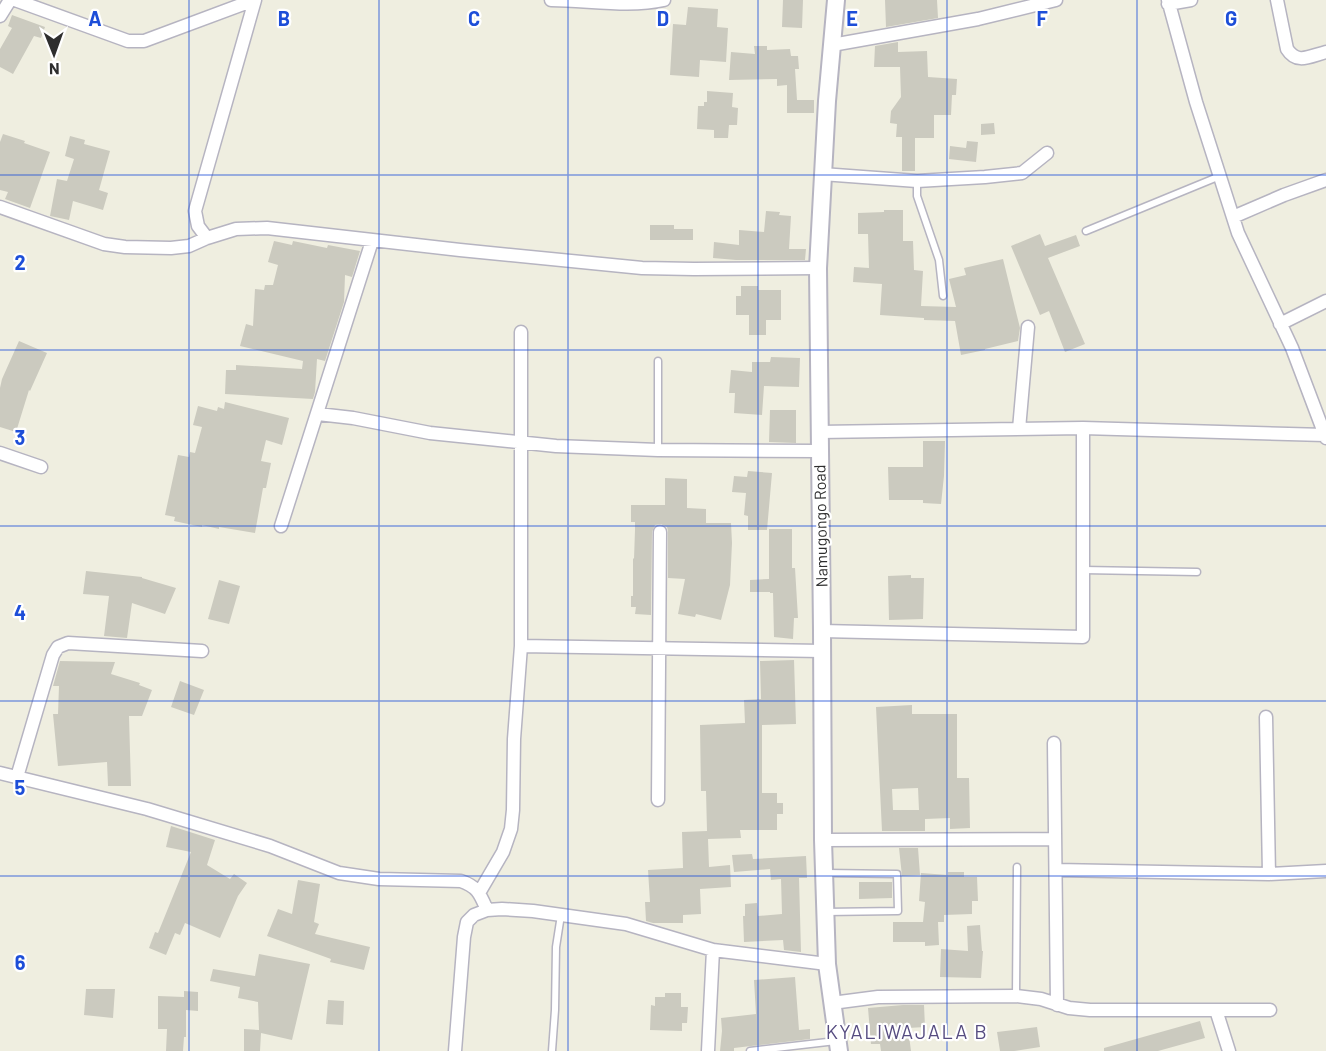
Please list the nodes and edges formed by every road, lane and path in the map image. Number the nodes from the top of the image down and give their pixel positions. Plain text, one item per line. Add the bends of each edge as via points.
1 (10, 0) edge
2 (15, 0) edge
3 (254, 0) edge
4 (551, 0) edge
5 (561, 0) edge
6 (664, 0) edge
7 (836, 0) edge
8 (1056, 0) edge
9 (1191, 0) edge
10 (1277, 0) edge
11 (1168, 2) edge
12 (0, 16) edge
13 (832, 45) junction
14 (1326, 52) edge
15 (1047, 153) dead end
16 (822, 174) junction
17 (1220, 176) junction
18 (917, 180) junction
19 (1326, 180) edge
20 (0, 207) edge
21 (1233, 217) junction
22 (1086, 231) dead end
23 (207, 238) junction
24 (372, 241) junction
25 (818, 268) junction
26 (943, 296) dead end
27 (1326, 301) edge
28 (1280, 324) junction
29 (1028, 327) dead end
30 (521, 332) dead end
31 (658, 361) dead end
32 (318, 414) junction
33 (1083, 428) junction
34 (1018, 429) junction
35 (1325, 430) edge
36 (819, 432) junction
37 (520, 442) junction
38 (658, 450) junction
39 (819, 451) junction
40 (0, 453) edge
41 (41, 467) dead end
42 (281, 526) dead end
43 (660, 532) dead end
44 (1083, 570) junction
45 (1197, 572) dead end
46 (822, 631) junction
47 (520, 646) junction
48 (660, 648) junction
49 (202, 651) dead end
50 (822, 651) junction
51 (1266, 717) dead end
52 (1054, 743) dead end
53 (0, 773) edge
54 (17, 777) junction
55 (658, 800) dead end
56 (1055, 839) junction
57 (823, 840) junction
58 (1017, 867) dead end
59 (1056, 870) junction
60 (1326, 871) edge
61 (824, 873) junction
62 (1269, 874) junction
63 (479, 893) junction
64 (487, 910) junction
65 (825, 912) junction
66 (561, 915) junction
67 (712, 951) junction
68 (827, 964) junction
69 (1016, 996) junction
70 (832, 1003) junction
71 (1057, 1005) junction
72 (1216, 1010) junction
73 (1270, 1010) dead end
74 (838, 1046) edge
75 (455, 1051) edge
76 (552, 1051) edge
77 (708, 1051) edge
78 (750, 1051) edge
79 (1229, 1051) edge

1 - 12 street
2 - 3 street via 128,41 144,40
3 - 23 street via 195,210 198,226
4 - 5 street
5 - 6 street
7 - 13 main road, Namugongo Road
8 - 13 street via 978,19
9 - 11 street
10 - 14 street via 1291,55 1301,59
11 - 17 street
13 - 16 main road, Namugongo Road
15 - 18 street via 1022,173
16 - 18 street
16 - 25 main road, Namugongo Road
17 - 21 street
17 - 22 lane
18 - 26 lane via 917,196 939,260
19 - 21 street
20 - 23 street via 104,244 171,249
21 - 28 street
23 - 24 street via 236,229 267,228
24 - 25 street via 642,268
24 - 32 street
25 - 36 main road, Namugongo Road
27 - 28 street
28 - 35 street
29 - 34 street
30 - 37 street
31 - 38 lane
32 - 37 street via 430,433
32 - 42 street
33 - 34 street
33 - 35 street
33 - 44 street
34 - 36 street
36 - 39 main road, Namugongo Road
37 - 38 street
37 - 47 street
38 - 39 street
39 - 46 main road, Namugongo Road
40 - 41 street
43 - 48 street
44 - 45 lane
44 - 46 street via 1083,637
46 - 50 main road, Namugongo Road
47 - 48 street
47 - 63 street via 511,829 503,852
48 - 50 street
48 - 55 street
49 - 54 street via 68,642 58,647 52,655
50 - 57 main road, Namugongo Road
51 - 62 street
52 - 56 street
53 - 54 street
54 - 63 street via 147,809 270,846 339,873 379,879 461,881
56 - 57 street
56 - 59 street
57 - 61 main road, Namugongo Road
58 - 69 lane
59 - 62 street
59 - 71 street
60 - 62 street
61 - 65 main road, Namugongo Road
61 - 65 lane via 897,874 898,911
63 - 64 street
64 - 66 street
64 - 75 street via 466,922
65 - 68 main road, Namugongo Road
66 - 67 street via 626,924
66 - 76 lane
67 - 68 street
67 - 77 street
68 - 70 main road, Namugongo Road
69 - 70 street via 878,997
69 - 71 street
70 - 74 main road, Namugongo Road
71 - 72 street via 1090,1010
72 - 73 street
72 - 79 street
74 - 78 lane

